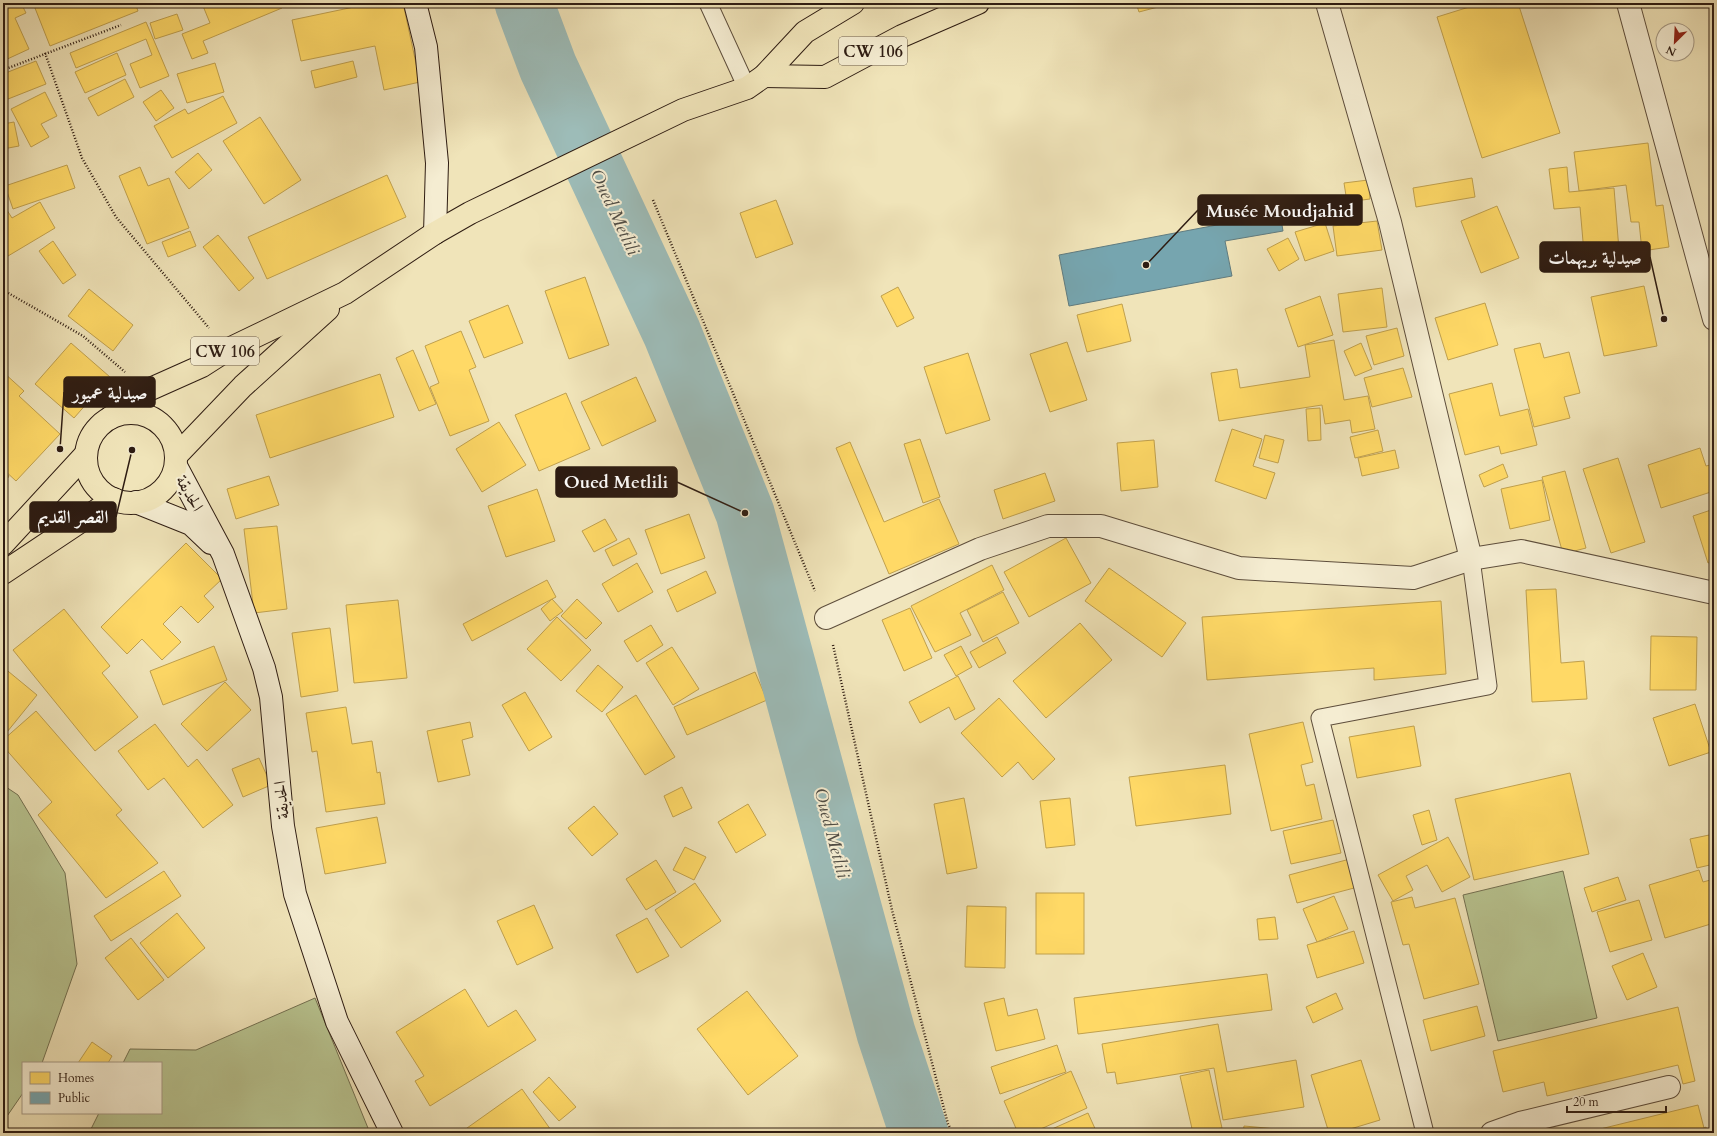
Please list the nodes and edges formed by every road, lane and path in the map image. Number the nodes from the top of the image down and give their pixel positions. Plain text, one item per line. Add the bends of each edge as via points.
1 (416, 3) edge
2 (708, 3) edge
3 (853, 3) edge
4 (978, 3) edge
5 (1327, 3) edge
6 (1628, 3) edge
7 (121, 25) dead end
8 (45, 54) junction
9 (3, 70) edge
10 (756, 82) junction
11 (653, 200) dead end
12 (435, 233) junction
13 (3, 290) edge
14 (345, 293) junction
15 (1714, 319) edge
16 (227, 350) junction
17 (146, 391) junction
18 (110, 418) junction
19 (86, 454) junction
20 (176, 461) junction
21 (114, 499) junction
22 (136, 502) junction
23 (3, 544) edge
24 (223, 554) junction
25 (1471, 559) junction
26 (3, 573) edge
27 (1714, 593) edge
28 (826, 618) junction
29 (1669, 1087) dead end
30 (392, 1133) edge
31 (953, 1133) edge
32 (1425, 1133) edge
33 (1492, 1133) edge

1 - 12 street via 426,47 437,163
2 - 10 lane
3 - 10 main road, CW 106 via 805,32
4 - 10 main road, CW 106 via 902,36 824,77
5 - 25 street via 1390,222
6 - 15 street
7 - 8 path
8 - 9 path
8 - 16 path via 82,158 116,217
10 - 12 main road, CW 106 via 683,110 470,213
11 - 28 path
12 - 14 main road, CW 106
13 - 17 path via 83,336
14 - 16 main road, CW 106
14 - 20 main road, CW 106 via 243,386
16 - 17 main road, CW 106 via 202,366
17 - 18 main road, CW 106
18 - 19 main road via 94,433 88,443
18 - 20 main road via 132,413 153,418 170,434
19 - 21 main road via 87,465 96,486
19 - 23 main road
20 - 22 main road via 172,477 158,494 148,500
20 - 24 street, الحديقة
21 - 22 main road
21 - 26 main road
22 - 24 street via 191,524
24 - 30 street, الحديقة via 264,668 271,697 283,826 295,894 337,1022
25 - 27 street via 1521,551
25 - 28 street via 1413,578 1239,568 1101,526 1048,526 980,549
25 - 32 lane via 1488,686 1320,718
28 - 31 path via 892,910 948,1124
29 - 33 street via 1520,1123

